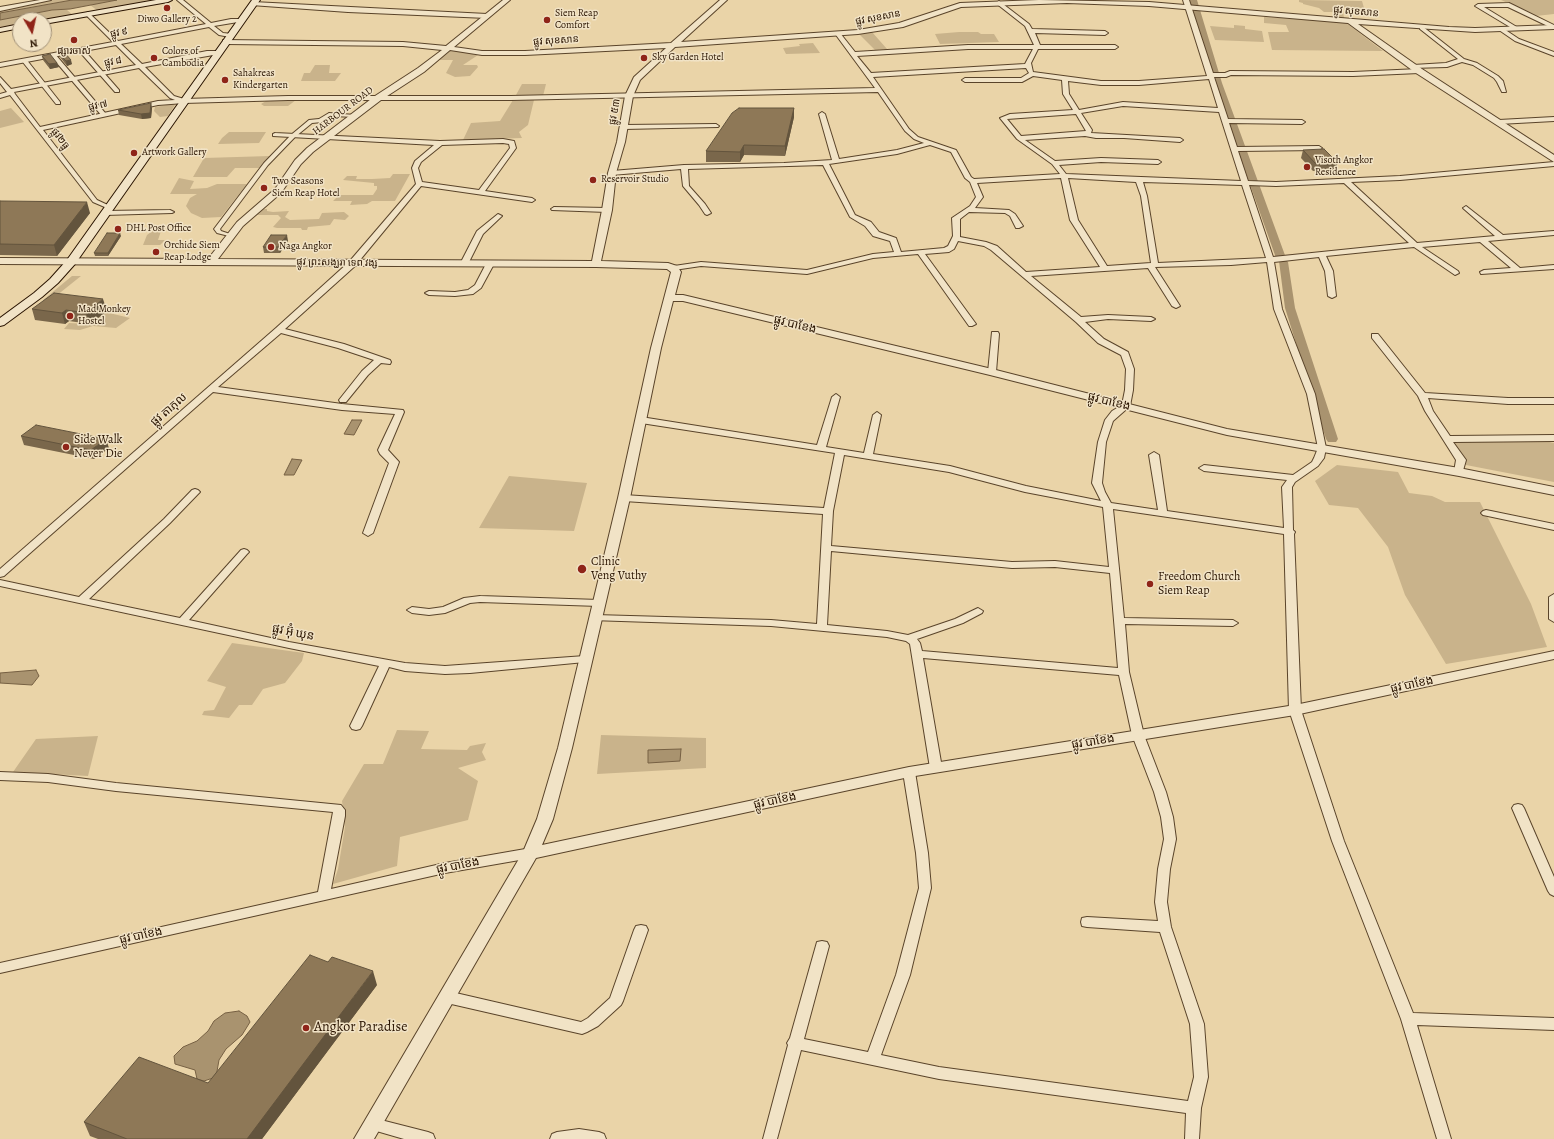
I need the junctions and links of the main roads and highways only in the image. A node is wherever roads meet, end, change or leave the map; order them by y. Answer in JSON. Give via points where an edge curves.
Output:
{"nodes":[{"id":1,"x":168,"y":0,"type":"edge"},
{"id":2,"x":254,"y":2,"type":"edge"},
{"id":3,"x":52,"y":21,"type":"edge"},
{"id":4,"x":12,"y":28,"type":"edge"},
{"id":5,"x":0,"y":30,"type":"edge"},
{"id":6,"x":0,"y":323,"type":"edge"}],
"edges":[{"from":1,"to":3,"type":"main road"},
{"from":2,"to":6,"type":"main road","via":[[71,262],[38,295]]},
{"from":4,"to":5,"type":"main road"}]}
